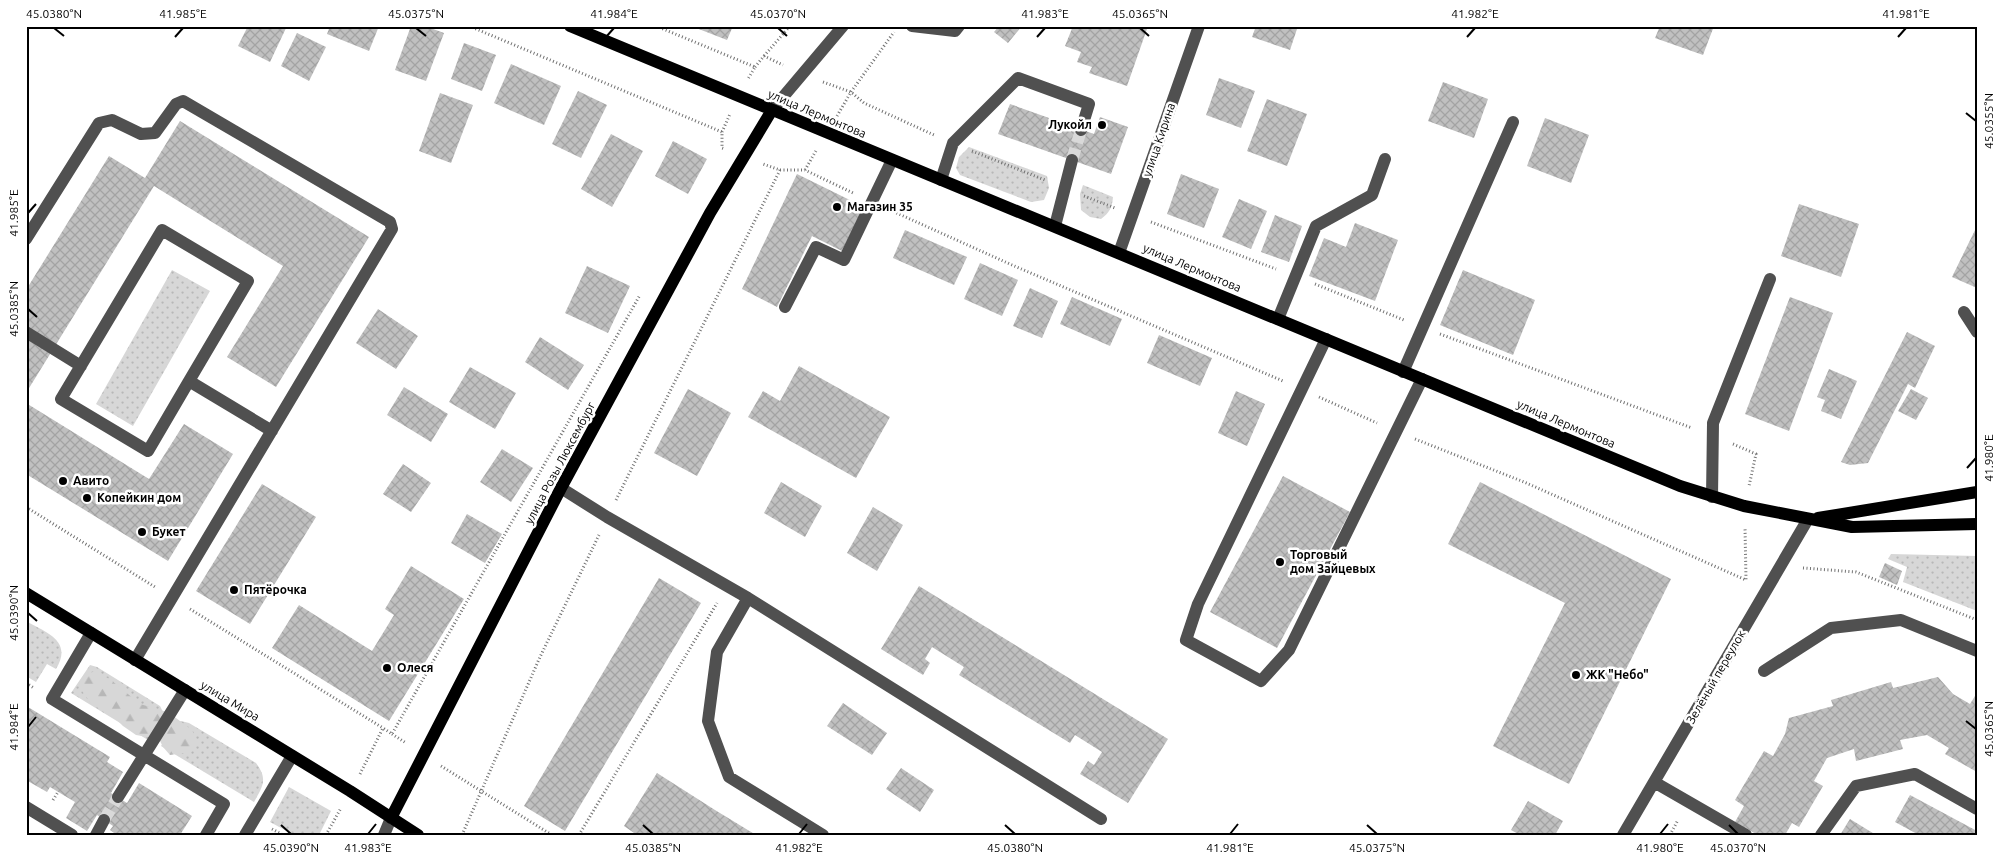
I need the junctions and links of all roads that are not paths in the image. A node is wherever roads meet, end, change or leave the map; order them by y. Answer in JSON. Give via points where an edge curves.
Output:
{"nodes":[{"id":1,"x":570,"y":26,"type":"edge"},
{"id":2,"x":843,"y":26,"type":"edge"},
{"id":3,"x":912,"y":26,"type":"edge"},
{"id":4,"x":959,"y":26,"type":"edge"},
{"id":5,"x":1199,"y":26,"type":"edge"},
{"id":6,"x":772,"y":110,"type":"junction"},
{"id":7,"x":1513,"y":122,"type":"dead end"},
{"id":8,"x":1081,"y":130,"type":"tunnel mouth"},
{"id":9,"x":1385,"y":159,"type":"dead end"},
{"id":10,"x":892,"y":160,"type":"junction"},
{"id":11,"x":1072,"y":160,"type":"tunnel mouth"},
{"id":12,"x":941,"y":180,"type":"junction"},
{"id":13,"x":1055,"y":226,"type":"junction"},
{"id":14,"x":26,"y":239,"type":"edge"},
{"id":15,"x":1119,"y":253,"type":"junction"},
{"id":16,"x":1770,"y":279,"type":"dead end"},
{"id":17,"x":785,"y":307,"type":"dead end"},
{"id":18,"x":1964,"y":312,"type":"dead end"},
{"id":19,"x":1278,"y":319,"type":"junction"},
{"id":20,"x":26,"y":332,"type":"edge"},
{"id":21,"x":1977,"y":332,"type":"edge"},
{"id":22,"x":1326,"y":339,"type":"junction"},
{"id":23,"x":81,"y":366,"type":"junction"},
{"id":24,"x":1403,"y":372,"type":"junction"},
{"id":25,"x":1422,"y":379,"type":"junction"},
{"id":26,"x":189,"y":381,"type":"junction"},
{"id":27,"x":272,"y":431,"type":"junction"},
{"id":28,"x":561,"y":488,"type":"junction"},
{"id":29,"x":1977,"y":492,"type":"edge"},
{"id":30,"x":1712,"y":497,"type":"junction"},
{"id":31,"x":1808,"y":519,"type":"junction"},
{"id":32,"x":1977,"y":524,"type":"edge"},
{"id":33,"x":26,"y":593,"type":"edge"},
{"id":34,"x":748,"y":598,"type":"junction"},
{"id":35,"x":92,"y":633,"type":"junction"},
{"id":36,"x":1977,"y":651,"type":"edge"},
{"id":37,"x":135,"y":660,"type":"junction"},
{"id":38,"x":1764,"y":671,"type":"dead end"},
{"id":39,"x":185,"y":690,"type":"junction"},
{"id":40,"x":144,"y":755,"type":"junction"},
{"id":41,"x":292,"y":756,"type":"junction"},
{"id":42,"x":1654,"y":782,"type":"junction"},
{"id":43,"x":118,"y":797,"type":"tunnel mouth"},
{"id":44,"x":26,"y":807,"type":"edge"},
{"id":45,"x":1977,"y":809,"type":"edge"},
{"id":46,"x":391,"y":818,"type":"junction"},
{"id":47,"x":1101,"y":819,"type":"dead end"},
{"id":48,"x":104,"y":820,"type":"tunnel mouth"},
{"id":49,"x":72,"y":835,"type":"edge"},
{"id":50,"x":96,"y":835,"type":"edge"},
{"id":51,"x":206,"y":835,"type":"edge"},
{"id":52,"x":245,"y":835,"type":"edge"},
{"id":53,"x":384,"y":835,"type":"edge"},
{"id":54,"x":418,"y":835,"type":"edge"},
{"id":55,"x":823,"y":835,"type":"edge"},
{"id":56,"x":1623,"y":835,"type":"edge"},
{"id":57,"x":1746,"y":835,"type":"edge"},
{"id":58,"x":1821,"y":835,"type":"edge"}],
"edges":[{"from":1,"to":6,"type":"main road","name":"улица Лермонтова"},
{"from":2,"to":6,"type":"street"},
{"from":3,"to":4,"type":"street","via":[[955,30]]},
{"from":5,"to":15,"type":"street","name":"улица Кирина"},
{"from":6,"to":10,"type":"main road","name":"улица Лермонтова"},
{"from":6,"to":28,"type":"main road","name":"улица Розы Люксембург","via":[[710,213]]},
{"from":7,"to":24,"type":"street"},
{"from":8,"to":12,"type":"street","via":[[1089,104],[1018,78],[953,143]]},
{"from":9,"to":19,"type":"street","via":[[1372,195],[1316,226]]},
{"from":10,"to":12,"type":"main road","name":"улица Лермонтова"},
{"from":10,"to":17,"type":"street","via":[[844,260],[816,247]]},
{"from":11,"to":13,"type":"street"},
{"from":12,"to":13,"type":"main road","name":"улица Лермонтова"},
{"from":13,"to":15,"type":"main road","name":"улица Лермонтова"},
{"from":14,"to":27,"type":"street","via":[[99,123],[112,120],[141,134],[155,133],[176,104],[183,101],[390,222],[392,229]]},
{"from":15,"to":19,"type":"main road","name":"улица Лермонтова"},
{"from":16,"to":30,"type":"street","via":[[1713,423]]},
{"from":18,"to":21,"type":"street"},
{"from":19,"to":22,"type":"main road","name":"улица Лермонтова"},
{"from":20,"to":23,"type":"street"},
{"from":22,"to":24,"type":"main road","name":"улица Лермонтова"},
{"from":22,"to":25,"type":"street","via":[[1198,604],[1186,640],[1261,681],[1290,650]]},
{"from":23,"to":26,"type":"street","via":[[61,400],[148,451]]},
{"from":23,"to":26,"type":"street","via":[[162,230],[248,281]]},
{"from":24,"to":25,"type":"main road","name":"улица Лермонтова"},
{"from":25,"to":30,"type":"main road","name":"улица Лермонтова"},
{"from":26,"to":27,"type":"street"},
{"from":27,"to":37,"type":"street"},
{"from":28,"to":34,"type":"street"},
{"from":28,"to":46,"type":"main road","name":"улица Розы Люксембург"},
{"from":29,"to":31,"type":"main road","name":"улица Лермонтова"},
{"from":30,"to":31,"type":"main road","name":"улица Лермонтова"},
{"from":31,"to":32,"type":"main road","name":"улица Лермонтова","via":[[1852,527]]},
{"from":31,"to":42,"type":"street","name":"Зелёный переулок"},
{"from":33,"to":35,"type":"main road","name":"улица Мира"},
{"from":34,"to":47,"type":"street"},
{"from":34,"to":55,"type":"street","via":[[717,652],[708,721],[729,777]]},
{"from":35,"to":37,"type":"main road","name":"улица Мира"},
{"from":35,"to":40,"type":"street","via":[[52,699]]},
{"from":36,"to":38,"type":"street","via":[[1901,620],[1831,628]]},
{"from":37,"to":39,"type":"main road","name":"улица Мира"},
{"from":39,"to":40,"type":"street"},
{"from":39,"to":41,"type":"main road","name":"улица Мира"},
{"from":40,"to":43,"type":"street"},
{"from":40,"to":51,"type":"street","via":[[224,804]]},
{"from":41,"to":46,"type":"main road","name":"улица Мира"},
{"from":41,"to":52,"type":"street"},
{"from":42,"to":56,"type":"street","name":"Зелёный переулок"},
{"from":42,"to":57,"type":"street"},
{"from":44,"to":49,"type":"street"},
{"from":45,"to":58,"type":"street","via":[[1915,774],[1856,786]]},
{"from":46,"to":53,"type":"street","name":"улица Розы Люксембург"},
{"from":46,"to":54,"type":"main road","name":"улица Мира"},
{"from":48,"to":50,"type":"street"}]}
